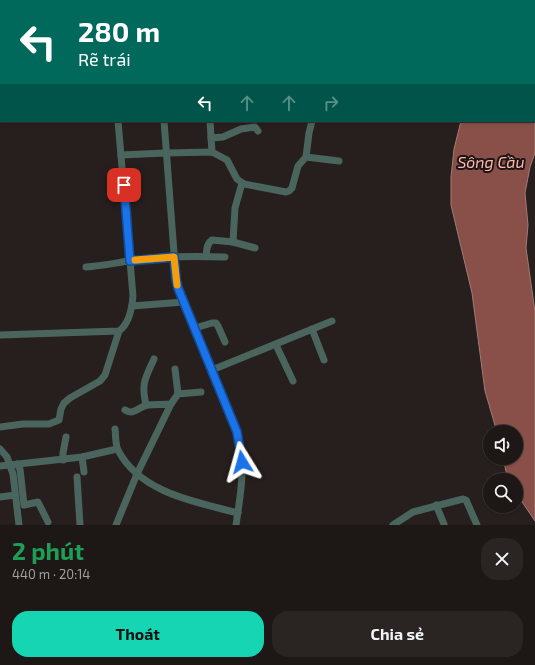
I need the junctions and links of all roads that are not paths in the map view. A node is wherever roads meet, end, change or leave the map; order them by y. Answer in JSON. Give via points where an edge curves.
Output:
{"nodes":[{"id":1,"x":118,"y":122,"type":"edge"},
{"id":2,"x":164,"y":122,"type":"edge"},
{"id":3,"x":210,"y":122,"type":"edge"},
{"id":4,"x":312,"y":122,"type":"edge"},
{"id":5,"x":258,"y":131,"type":"dead end"},
{"id":6,"x":211,"y":138,"type":"junction"},
{"id":7,"x":166,"y":152,"type":"junction"},
{"id":8,"x":212,"y":152,"type":"junction"},
{"id":9,"x":121,"y":155,"type":"junction"},
{"id":10,"x":306,"y":157,"type":"junction"},
{"id":11,"x":338,"y":161,"type":"dead end"},
{"id":12,"x":242,"y":183,"type":"junction"},
{"id":13,"x":233,"y":242,"type":"junction"},
{"id":14,"x":255,"y":248,"type":"dead end"},
{"id":15,"x":206,"y":256,"type":"junction"},
{"id":16,"x":174,"y":257,"type":"junction"},
{"id":17,"x":225,"y":258,"type":"dead end"},
{"id":18,"x":130,"y":261,"type":"junction"},
{"id":19,"x":86,"y":266,"type":"dead end"},
{"id":20,"x":184,"y":302,"type":"junction"},
{"id":21,"x":132,"y":306,"type":"junction"},
{"id":22,"x":332,"y":321,"type":"dead end"},
{"id":23,"x":195,"y":328,"type":"junction"},
{"id":24,"x":312,"y":329,"type":"junction"},
{"id":25,"x":119,"y":331,"type":"junction"},
{"id":26,"x":0,"y":335,"type":"edge"},
{"id":27,"x":225,"y":342,"type":"dead end"},
{"id":28,"x":276,"y":344,"type":"junction"},
{"id":29,"x":154,"y":359,"type":"dead end"},
{"id":30,"x":324,"y":360,"type":"dead end"},
{"id":31,"x":175,"y":368,"type":"dead end"},
{"id":32,"x":212,"y":370,"type":"junction"},
{"id":33,"x":293,"y":381,"type":"dead end"},
{"id":34,"x":201,"y":392,"type":"dead end"},
{"id":35,"x":178,"y":394,"type":"junction"},
{"id":36,"x":171,"y":404,"type":"junction"},
{"id":37,"x":146,"y":405,"type":"junction"},
{"id":38,"x":125,"y":410,"type":"dead end"},
{"id":39,"x":0,"y":427,"type":"edge"},
{"id":40,"x":115,"y":429,"type":"dead end"},
{"id":41,"x":66,"y":437,"type":"dead end"},
{"id":42,"x":0,"y":449,"type":"edge"},
{"id":43,"x":117,"y":449,"type":"junction"},
{"id":44,"x":82,"y":457,"type":"junction"},
{"id":45,"x":63,"y":460,"type":"junction"},
{"id":46,"x":14,"y":465,"type":"junction"},
{"id":47,"x":0,"y":466,"type":"edge"},
{"id":48,"x":84,"y":472,"type":"dead end"},
{"id":49,"x":137,"y":474,"type":"junction"},
{"id":50,"x":77,"y":477,"type":"dead end"},
{"id":51,"x":15,"y":494,"type":"junction"},
{"id":52,"x":0,"y":497,"type":"edge"},
{"id":53,"x":436,"y":505,"type":"junction"},
{"id":54,"x":21,"y":506,"type":"junction"},
{"id":55,"x":238,"y":513,"type":"junction"},
{"id":56,"x":48,"y":522,"type":"dead end"},
{"id":57,"x":402,"y":523,"type":"edge"},
{"id":58,"x":444,"y":524,"type":"edge"},
{"id":59,"x":19,"y":525,"type":"edge"},
{"id":60,"x":80,"y":525,"type":"edge"},
{"id":61,"x":116,"y":525,"type":"edge"},
{"id":62,"x":236,"y":525,"type":"edge"},
{"id":63,"x":393,"y":525,"type":"edge"},
{"id":64,"x":477,"y":525,"type":"edge"}],
"edges":[{"from":1,"to":9,"type":"street"},
{"from":2,"to":7,"type":"street"},
{"from":3,"to":6,"type":"street"},
{"from":4,"to":10,"type":"street"},
{"from":5,"to":6,"type":"street","via":[[255,127],[248,127],[223,137]]},
{"from":6,"to":8,"type":"street"},
{"from":7,"to":8,"type":"street"},
{"from":7,"to":9,"type":"street"},
{"from":7,"to":16,"type":"street"},
{"from":8,"to":12,"type":"street","via":[[227,160],[234,175]]},
{"from":9,"to":18,"type":"street"},
{"from":10,"to":11,"type":"street"},
{"from":10,"to":12,"type":"street","via":[[298,166],[289,191]]},
{"from":12,"to":13,"type":"street","via":[[235,208]]},
{"from":13,"to":14,"type":"street"},
{"from":13,"to":15,"type":"street","via":[[212,240],[209,242]]},
{"from":15,"to":16,"type":"street"},
{"from":15,"to":17,"type":"street"},
{"from":16,"to":18,"type":"street"},
{"from":16,"to":20,"type":"street","via":[[176,279]]},
{"from":18,"to":19,"type":"street","via":[[104,266]]},
{"from":18,"to":21,"type":"street"},
{"from":20,"to":21,"type":"street"},
{"from":20,"to":23,"type":"street"},
{"from":21,"to":25,"type":"street","via":[[125,325]]},
{"from":22,"to":24,"type":"street"},
{"from":23,"to":27,"type":"street","via":[[216,323]]},
{"from":23,"to":32,"type":"street"},
{"from":24,"to":28,"type":"street"},
{"from":24,"to":30,"type":"street"},
{"from":25,"to":26,"type":"street"},
{"from":25,"to":39,"type":"street","via":[[105,375],[100,381],[64,403],[60,420],[49,424]]},
{"from":28,"to":32,"type":"street"},
{"from":28,"to":33,"type":"street"},
{"from":29,"to":37,"type":"street","via":[[144,380]]},
{"from":31,"to":35,"type":"street"},
{"from":32,"to":55,"type":"street","via":[[241,448],[243,476]]},
{"from":34,"to":35,"type":"street"},
{"from":35,"to":36,"type":"street"},
{"from":36,"to":37,"type":"street"},
{"from":36,"to":49,"type":"street"},
{"from":37,"to":38,"type":"street","via":[[132,412]]},
{"from":40,"to":43,"type":"street"},
{"from":41,"to":45,"type":"street"},
{"from":42,"to":46,"type":"street"},
{"from":43,"to":44,"type":"street"},
{"from":43,"to":49,"type":"street"},
{"from":44,"to":45,"type":"street"},
{"from":44,"to":48,"type":"street"},
{"from":45,"to":46,"type":"street"},
{"from":46,"to":47,"type":"street"},
{"from":46,"to":51,"type":"street"},
{"from":46,"to":54,"type":"street","via":[[20,470]]},
{"from":49,"to":55,"type":"street","via":[[157,488],[189,500]]},
{"from":49,"to":61,"type":"street"},
{"from":50,"to":60,"type":"street"},
{"from":51,"to":52,"type":"street"},
{"from":51,"to":54,"type":"street"},
{"from":53,"to":57,"type":"street","via":[[413,512]]},
{"from":53,"to":58,"type":"street"},
{"from":53,"to":64,"type":"street","via":[[459,499],[466,500]]},
{"from":54,"to":56,"type":"street","via":[[38,502]]},
{"from":54,"to":59,"type":"street"},
{"from":55,"to":62,"type":"street"},
{"from":57,"to":63,"type":"street"}]}
